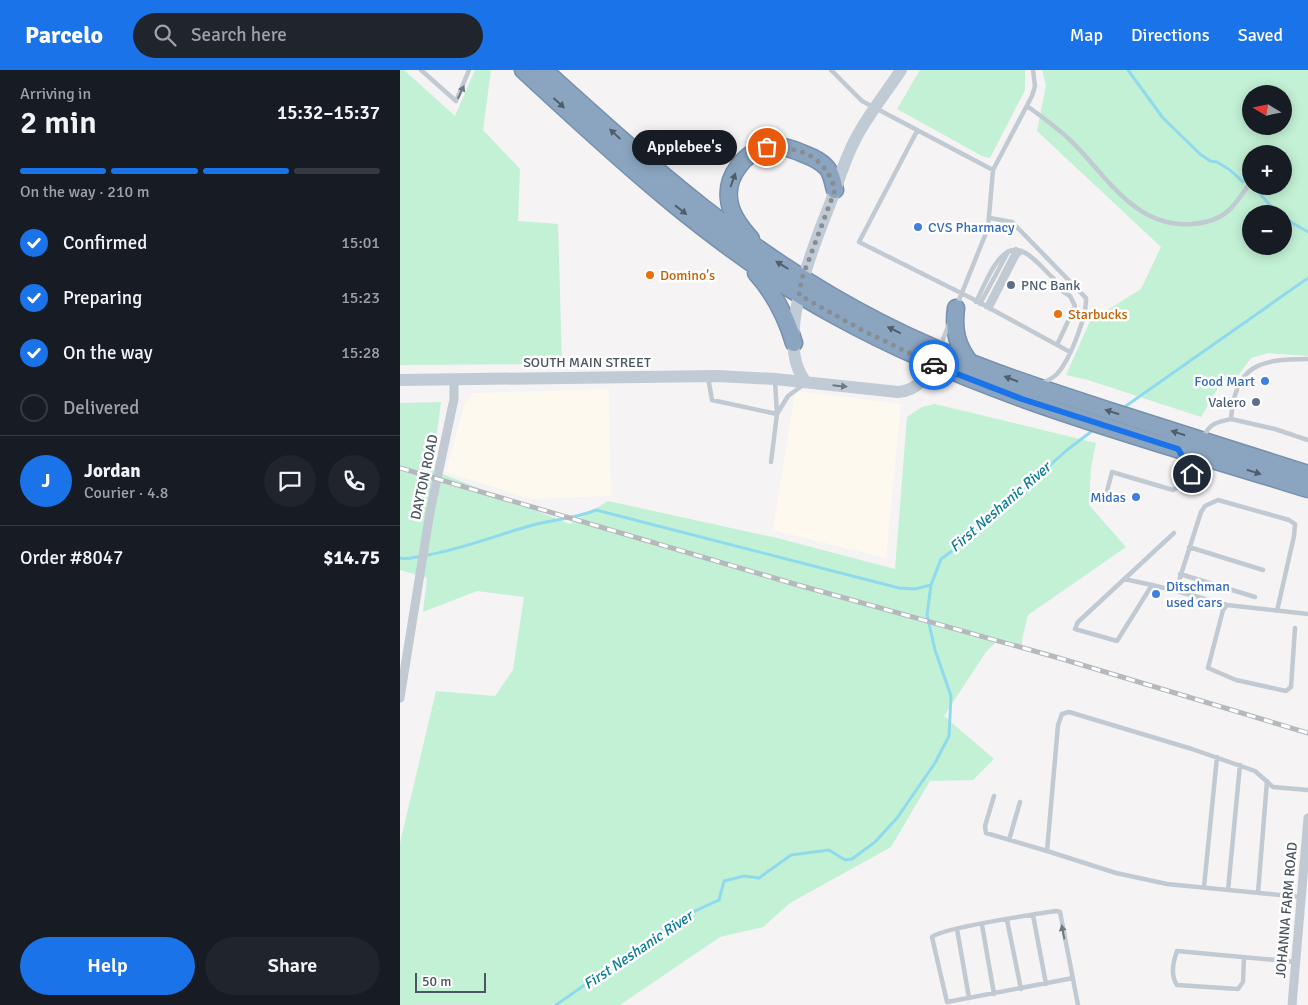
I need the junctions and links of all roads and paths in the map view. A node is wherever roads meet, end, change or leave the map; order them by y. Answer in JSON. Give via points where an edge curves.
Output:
{"nodes":[{"id":1,"x":421,"y":70,"type":"edge"},
{"id":2,"x":469,"y":70,"type":"edge"},
{"id":3,"x":523,"y":70,"type":"edge"},
{"id":4,"x":544,"y":70,"type":"edge"},
{"id":5,"x":831,"y":70,"type":"edge"},
{"id":6,"x":901,"y":70,"type":"edge"},
{"id":7,"x":1033,"y":70,"type":"edge"},
{"id":8,"x":1027,"y":106,"type":"junction"},
{"id":9,"x":875,"y":108,"type":"junction"},
{"id":10,"x":917,"y":131,"type":"junction"},
{"id":11,"x":993,"y":170,"type":"junction"},
{"id":12,"x":835,"y":190,"type":"junction"},
{"id":13,"x":1242,"y":193,"type":"edge"},
{"id":14,"x":990,"y":218,"type":"junction"},
{"id":15,"x":1016,"y":250,"type":"junction"},
{"id":16,"x":1022,"y":251,"type":"junction"},
{"id":17,"x":762,"y":252,"type":"junction"},
{"id":18,"x":742,"y":257,"type":"junction"},
{"id":19,"x":802,"y":278,"type":"junction"},
{"id":20,"x":1054,"y":279,"type":"dead end"},
{"id":21,"x":1049,"y":283,"type":"dead end"},
{"id":22,"x":799,"y":295,"type":"junction"},
{"id":23,"x":959,"y":301,"type":"junction"},
{"id":24,"x":978,"y":303,"type":"junction"},
{"id":25,"x":988,"y":308,"type":"junction"},
{"id":26,"x":1057,"y":345,"type":"junction"},
{"id":27,"x":794,"y":351,"type":"junction"},
{"id":28,"x":1070,"y":352,"type":"junction"},
{"id":29,"x":935,"y":357,"type":"junction"},
{"id":30,"x":1308,"y":359,"type":"edge"},
{"id":31,"x":972,"y":364,"type":"junction"},
{"id":32,"x":708,"y":376,"type":"junction"},
{"id":33,"x":454,"y":379,"type":"junction"},
{"id":34,"x":774,"y":379,"type":"junction"},
{"id":35,"x":400,"y":380,"type":"edge"},
{"id":36,"x":806,"y":382,"type":"junction"},
{"id":37,"x":1033,"y":386,"type":"junction"},
{"id":38,"x":1086,"y":412,"type":"junction"},
{"id":39,"x":777,"y":414,"type":"junction"},
{"id":40,"x":1231,"y":419,"type":"junction"},
{"id":41,"x":1129,"y":425,"type":"junction"},
{"id":42,"x":1202,"y":440,"type":"junction"},
{"id":43,"x":1308,"y":440,"type":"edge"},
{"id":44,"x":1178,"y":449,"type":"junction"},
{"id":45,"x":771,"y":462,"type":"dead end"},
{"id":46,"x":1224,"y":463,"type":"junction"},
{"id":47,"x":1308,"y":474,"type":"edge"},
{"id":48,"x":1186,"y":480,"type":"junction"},
{"id":49,"x":1308,"y":489,"type":"edge"},
{"id":50,"x":1106,"y":495,"type":"dead end"},
{"id":51,"x":1174,"y":533,"type":"dead end"},
{"id":52,"x":1189,"y":547,"type":"junction"},
{"id":53,"x":1263,"y":570,"type":"dead end"},
{"id":54,"x":1180,"y":574,"type":"junction"},
{"id":55,"x":1124,"y":579,"type":"junction"},
{"id":56,"x":1152,"y":585,"type":"junction"},
{"id":57,"x":1180,"y":592,"type":"junction"},
{"id":58,"x":1255,"y":597,"type":"dead end"},
{"id":59,"x":1227,"y":605,"type":"junction"},
{"id":60,"x":1277,"y":611,"type":"junction"},
{"id":61,"x":1308,"y":614,"type":"edge"},
{"id":62,"x":1295,"y":628,"type":"dead end"},
{"id":63,"x":400,"y":698,"type":"edge"},
{"id":64,"x":1217,"y":757,"type":"junction"},
{"id":65,"x":1240,"y":765,"type":"junction"},
{"id":66,"x":1266,"y":781,"type":"junction"},
{"id":67,"x":1308,"y":790,"type":"edge"},
{"id":68,"x":994,"y":796,"type":"dead end"},
{"id":69,"x":1020,"y":802,"type":"dead end"},
{"id":70,"x":1308,"y":818,"type":"edge"},
{"id":71,"x":1009,"y":840,"type":"junction"},
{"id":72,"x":1047,"y":851,"type":"junction"},
{"id":73,"x":1204,"y":887,"type":"junction"},
{"id":74,"x":1228,"y":890,"type":"junction"},
{"id":75,"x":1258,"y":893,"type":"junction"},
{"id":76,"x":1301,"y":897,"type":"junction"},
{"id":77,"x":1033,"y":915,"type":"junction"},
{"id":78,"x":1007,"y":920,"type":"junction"},
{"id":79,"x":982,"y":925,"type":"junction"},
{"id":80,"x":957,"y":929,"type":"junction"},
{"id":81,"x":1244,"y":958,"type":"junction"},
{"id":82,"x":1296,"y":962,"type":"junction"},
{"id":83,"x":1073,"y":978,"type":"junction"},
{"id":84,"x":1046,"y":984,"type":"junction"},
{"id":85,"x":1021,"y":989,"type":"junction"},
{"id":86,"x":994,"y":994,"type":"junction"},
{"id":87,"x":969,"y":998,"type":"junction"},
{"id":88,"x":1078,"y":1005,"type":"edge"},
{"id":89,"x":1292,"y":1005,"type":"edge"}],
"edges":[{"from":1,"to":2,"type":"lane","one_way":true,"via":[[456,102]]},
{"from":3,"to":18,"type":"highway","one_way":true,"via":[[674,206]]},
{"from":17,"to":4,"type":"highway","one_way":true,"via":[[672,184]]},
{"from":5,"to":9,"type":"lane","via":[[845,86]]},
{"from":6,"to":9,"type":"street"},
{"from":7,"to":8,"type":"lane","via":[[1035,86]]},
{"from":8,"to":11,"type":"lane"},
{"from":8,"to":13,"type":"lane","via":[[1069,139],[1127,200],[1156,220],[1184,224],[1206,222],[1228,211]]},
{"from":9,"to":10,"type":"lane"},
{"from":9,"to":12,"type":"street","via":[[855,140]]},
{"from":10,"to":11,"type":"lane"},
{"from":10,"to":23,"type":"lane","via":[[859,242]]},
{"from":11,"to":14,"type":"lane"},
{"from":17,"to":12,"type":"highway","one_way":true,"via":[[741,228],[728,199],[730,182],[748,157],[767,147],[794,149],[827,168]]},
{"from":12,"to":19,"type":"street"},
{"from":14,"to":23,"type":"lane"},
{"from":14,"to":28,"type":"lane","via":[[1012,222],[1084,295],[1086,310]]},
{"from":15,"to":16,"type":"lane"},
{"from":15,"to":24,"type":"lane","via":[[1009,250]]},
{"from":15,"to":25,"type":"lane"},
{"from":16,"to":20,"type":"lane"},
{"from":16,"to":25,"type":"lane"},
{"from":19,"to":17,"type":"highway","one_way":true},
{"from":18,"to":22,"type":"highway"},
{"from":18,"to":27,"type":"highway","via":[[769,287],[787,318]]},
{"from":19,"to":22,"type":"street"},
{"from":29,"to":19,"type":"highway","one_way":true},
{"from":21,"to":26,"type":"lane","via":[[1070,296],[1074,306]]},
{"from":22,"to":27,"type":"street"},
{"from":22,"to":29,"type":"highway","via":[[844,320]]},
{"from":23,"to":24,"type":"lane"},
{"from":23,"to":29,"type":"lane"},
{"from":23,"to":31,"type":"highway","via":[[955,330],[957,342]]},
{"from":24,"to":25,"type":"lane"},
{"from":25,"to":26,"type":"lane"},
{"from":26,"to":28,"type":"lane"},
{"from":27,"to":34,"type":"street","via":[[786,371]]},
{"from":27,"to":36,"type":"street","via":[[798,373]]},
{"from":28,"to":37,"type":"lane","via":[[1054,377]]},
{"from":29,"to":31,"type":"highway"},
{"from":36,"to":29,"type":"street","name":"SOUTH MAIN STREET","one_way":true,"via":[[906,391],[920,384]]},
{"from":29,"to":38,"type":"highway","via":[[1022,399]]},
{"from":30,"to":40,"type":"lane","via":[[1276,359],[1258,364],[1241,381],[1233,398]]},
{"from":37,"to":31,"type":"highway","one_way":true},
{"from":32,"to":33,"type":"street","name":"SOUTH MAIN STREET"},
{"from":32,"to":34,"type":"street","name":"SOUTH MAIN STREET"},
{"from":32,"to":39,"type":"lane","via":[[712,400]]},
{"from":33,"to":35,"type":"street","name":"SOUTH MAIN STREET"},
{"from":33,"to":63,"type":"street","name":"DAYTON ROAD","via":[[454,399],[424,548]]},
{"from":34,"to":36,"type":"street","name":"SOUTH MAIN STREET"},
{"from":34,"to":39,"type":"lane"},
{"from":36,"to":39,"type":"lane","via":[[788,396]]},
{"from":37,"to":38,"type":"highway"},
{"from":38,"to":41,"type":"highway"},
{"from":39,"to":45,"type":"lane"},
{"from":40,"to":42,"type":"lane","via":[[1212,424]]},
{"from":40,"to":43,"type":"lane"},
{"from":42,"to":41,"type":"highway","one_way":true},
{"from":41,"to":44,"type":"highway"},
{"from":42,"to":47,"type":"highway"},
{"from":44,"to":46,"type":"highway"},
{"from":44,"to":48,"type":"lane","via":[[1186,462]]},
{"from":46,"to":48,"type":"lane","via":[[1202,469]]},
{"from":46,"to":49,"type":"highway","one_way":true},
{"from":48,"to":50,"type":"lane","via":[[1173,490],[1112,472]]},
{"from":51,"to":55,"type":"lane"},
{"from":52,"to":53,"type":"lane"},
{"from":52,"to":54,"type":"lane"},
{"from":52,"to":60,"type":"lane","via":[[1201,512],[1205,506],[1218,500],[1295,524]]},
{"from":54,"to":57,"type":"lane","via":[[1177,587]]},
{"from":54,"to":58,"type":"lane"},
{"from":55,"to":56,"type":"lane"},
{"from":55,"to":56,"type":"lane","via":[[1078,622],[1075,629],[1117,641]]},
{"from":56,"to":57,"type":"lane"},
{"from":57,"to":59,"type":"lane"},
{"from":59,"to":60,"type":"lane"},
{"from":59,"to":62,"type":"lane","via":[[1208,668],[1236,680],[1286,691],[1290,687]]},
{"from":60,"to":61,"type":"lane"},
{"from":64,"to":65,"type":"lane"},
{"from":64,"to":72,"type":"lane","via":[[1070,712],[1062,714],[1058,724]]},
{"from":64,"to":73,"type":"lane"},
{"from":65,"to":66,"type":"lane","via":[[1255,771]]},
{"from":65,"to":74,"type":"lane"},
{"from":66,"to":67,"type":"lane","via":[[1273,787]]},
{"from":66,"to":75,"type":"lane"},
{"from":68,"to":71,"type":"lane","via":[[986,833]]},
{"from":69,"to":71,"type":"lane"},
{"from":70,"to":76,"type":"street","name":"JOHANNA FARM ROAD"},
{"from":71,"to":72,"type":"lane"},
{"from":72,"to":73,"type":"lane","via":[[1167,884]]},
{"from":73,"to":74,"type":"lane"},
{"from":74,"to":75,"type":"lane"},
{"from":75,"to":76,"type":"lane"},
{"from":76,"to":82,"type":"street","name":"JOHANNA FARM ROAD"},
{"from":77,"to":78,"type":"lane"},
{"from":83,"to":77,"type":"lane","one_way":true,"via":[[1060,912]]},
{"from":77,"to":84,"type":"lane"},
{"from":78,"to":79,"type":"lane"},
{"from":78,"to":85,"type":"lane"},
{"from":79,"to":80,"type":"lane"},
{"from":79,"to":86,"type":"lane"},
{"from":80,"to":87,"type":"lane"},
{"from":80,"to":87,"type":"lane","via":[[932,937],[947,1002]]},
{"from":81,"to":81,"type":"lane","via":[[1177,951],[1173,960],[1173,979],[1177,985],[1238,989],[1243,982]]},
{"from":81,"to":82,"type":"lane"},
{"from":82,"to":89,"type":"street","name":"JOHANNA FARM ROAD"},
{"from":83,"to":84,"type":"lane"},
{"from":83,"to":88,"type":"lane"},
{"from":84,"to":85,"type":"lane"},
{"from":85,"to":86,"type":"lane"},
{"from":86,"to":87,"type":"lane"}]}
